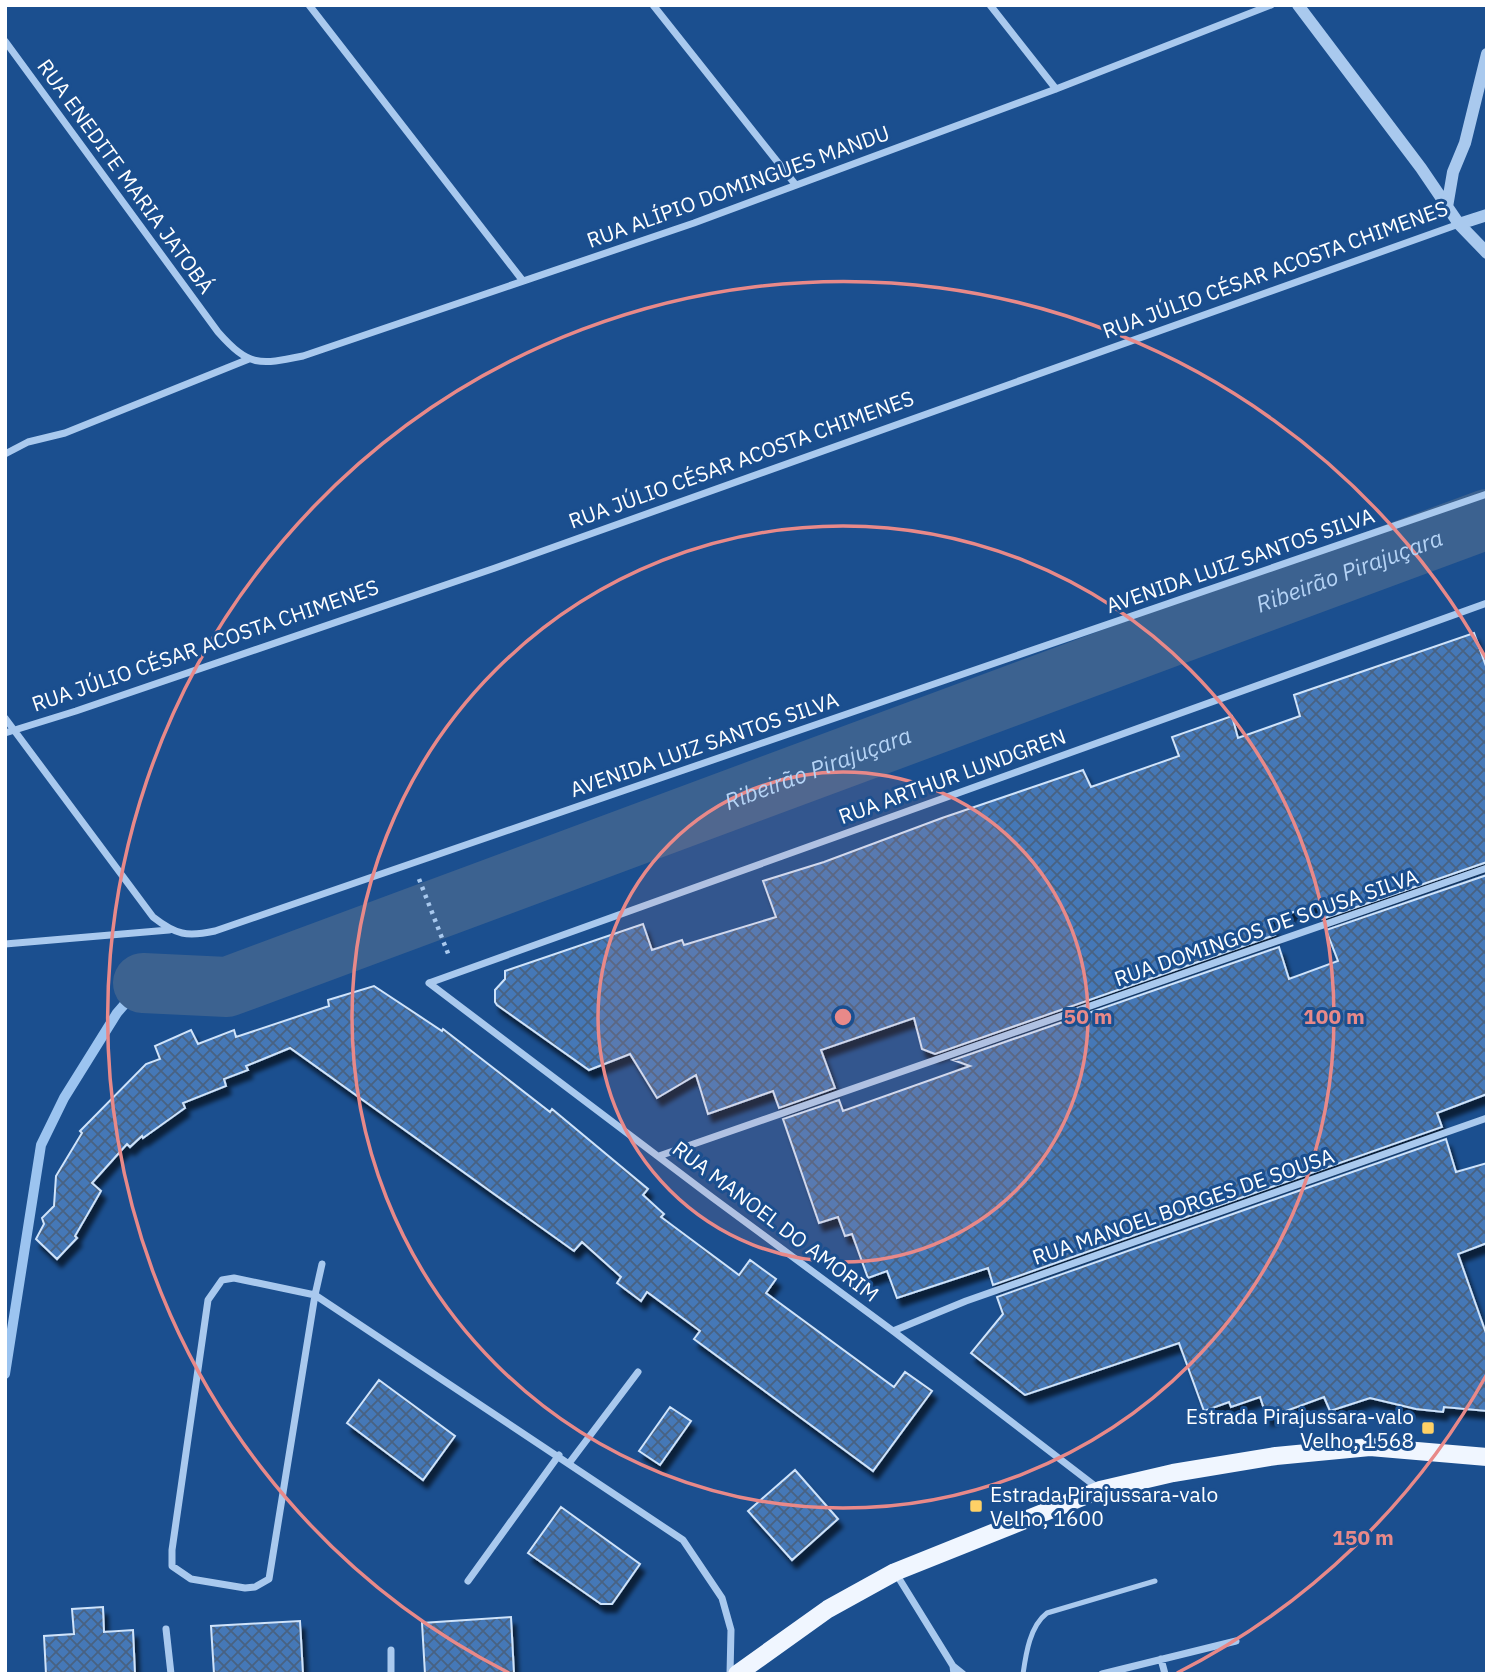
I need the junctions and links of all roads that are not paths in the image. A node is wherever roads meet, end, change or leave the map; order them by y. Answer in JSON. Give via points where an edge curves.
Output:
{"nodes":[{"id":1,"x":309,"y":5,"type":"edge"},
{"id":2,"x":653,"y":5,"type":"edge"},
{"id":3,"x":990,"y":5,"type":"edge"},
{"id":4,"x":1271,"y":5,"type":"edge"},
{"id":5,"x":1298,"y":5,"type":"edge"},
{"id":6,"x":5,"y":41,"type":"edge"},
{"id":7,"x":1487,"y":54,"type":"edge"},
{"id":8,"x":1056,"y":89,"type":"junction"},
{"id":9,"x":795,"y":184,"type":"junction"},
{"id":10,"x":1447,"y":207,"type":"junction"},
{"id":11,"x":1487,"y":215,"type":"edge"},
{"id":12,"x":1459,"y":224,"type":"junction"},
{"id":13,"x":1487,"y":253,"type":"edge"},
{"id":14,"x":523,"y":281,"type":"junction"},
{"id":15,"x":249,"y":359,"type":"junction"},
{"id":16,"x":5,"y":454,"type":"edge"},
{"id":17,"x":1487,"y":494,"type":"edge"},
{"id":18,"x":1487,"y":603,"type":"edge"},
{"id":19,"x":5,"y":718,"type":"edge"},
{"id":20,"x":15,"y":730,"type":"junction"},
{"id":21,"x":5,"y":733,"type":"edge"},
{"id":22,"x":1487,"y":869,"type":"edge"},
{"id":23,"x":169,"y":930,"type":"junction"},
{"id":24,"x":5,"y":944,"type":"edge"},
{"id":25,"x":429,"y":982,"type":"joint"},
{"id":26,"x":1487,"y":1118,"type":"edge"},
{"id":27,"x":659,"y":1156,"type":"junction"},
{"id":28,"x":323,"y":1264,"type":"dead end"},
{"id":29,"x":315,"y":1295,"type":"junction"},
{"id":30,"x":893,"y":1331,"type":"junction"},
{"id":31,"x":638,"y":1372,"type":"dead end"},
{"id":32,"x":559,"y":1455,"type":"junction"},
{"id":33,"x":1487,"y":1457,"type":"edge"},
{"id":34,"x":570,"y":1462,"type":"junction"},
{"id":35,"x":1100,"y":1490,"type":"junction"},
{"id":36,"x":895,"y":1572,"type":"junction"},
{"id":37,"x":468,"y":1581,"type":"dead end"},
{"id":38,"x":1155,"y":1581,"type":"dead end"},
{"id":39,"x":166,"y":1629,"type":"dead end"},
{"id":40,"x":1236,"y":1641,"type":"dead end"},
{"id":41,"x":391,"y":1650,"type":"dead end"},
{"id":42,"x":1161,"y":1659,"type":"junction"},
{"id":43,"x":953,"y":1670,"type":"edge"},
{"id":44,"x":171,"y":1674,"type":"edge"},
{"id":45,"x":391,"y":1674,"type":"edge"},
{"id":46,"x":730,"y":1674,"type":"edge"},
{"id":47,"x":737,"y":1674,"type":"edge"},
{"id":48,"x":963,"y":1674,"type":"edge"},
{"id":49,"x":1023,"y":1674,"type":"edge"},
{"id":50,"x":1102,"y":1674,"type":"edge"},
{"id":51,"x":1165,"y":1674,"type":"edge"}],
"edges":[{"from":1,"to":14,"type":"street"},
{"from":2,"to":9,"type":"street"},
{"from":3,"to":8,"type":"street"},
{"from":4,"to":8,"type":"street","name":"RUA ALÍPIO DOMINGUES MANDU"},
{"from":5,"to":10,"type":"street"},
{"from":6,"to":15,"type":"street","name":"RUA ENEDITE MARIA JATOBÁ","via":[[218,332]]},
{"from":7,"to":10,"type":"street"},
{"from":8,"to":9,"type":"street","name":"RUA ALÍPIO DOMINGUES MANDU"},
{"from":9,"to":14,"type":"street","name":"RUA ALÍPIO DOMINGUES MANDU"},
{"from":10,"to":12,"type":"street"},
{"from":11,"to":12,"type":"street","name":"RUA JÚLIO CÉSAR ACOSTA CHIMENES"},
{"from":12,"to":13,"type":"street"},
{"from":12,"to":20,"type":"street","name":"RUA JÚLIO CÉSAR ACOSTA CHIMENES","via":[[495,568]]},
{"from":14,"to":15,"type":"street","name":"RUA ALÍPIO DOMINGUES MANDU","via":[[303,356],[268,363]]},
{"from":15,"to":16,"type":"street"},
{"from":17,"to":23,"type":"street","name":"AVENIDA LUIZ SANTOS SILVA","via":[[215,931],[180,934]]},
{"from":18,"to":25,"type":"street","name":"RUA ARTHUR LUNDGREN"},
{"from":19,"to":20,"type":"street"},
{"from":20,"to":21,"type":"street","name":"RUA JÚLIO CÉSAR ACOSTA CHIMENES"},
{"from":20,"to":23,"type":"street","via":[[134,893]]},
{"from":22,"to":27,"type":"street","name":"RUA DOMINGOS DE SOUSA SILVA"},
{"from":23,"to":24,"type":"street","name":"AVENIDA LUIZ SANTOS SILVA"},
{"from":25,"to":27,"type":"street","name":"RUA MANOEL DO AMORIM"},
{"from":26,"to":30,"type":"street","name":"RUA MANOEL BORGES DE SOUSA","via":[[966,1301]]},
{"from":27,"to":30,"type":"street","name":"RUA MANOEL DO AMORIM"},
{"from":28,"to":29,"type":"street"},
{"from":29,"to":29,"type":"street","via":[[234,1278],[222,1280],[208,1300],[172,1550],[172,1566],[191,1579],[245,1588],[269,1579]]},
{"from":29,"to":32,"type":"street"},
{"from":30,"to":35,"type":"street","name":"RUA MANOEL DO AMORIM"},
{"from":31,"to":34,"type":"street"},
{"from":32,"to":34,"type":"street"},
{"from":32,"to":37,"type":"street"},
{"from":33,"to":35,"type":"main road","via":[[1370,1447],[1276,1456]]},
{"from":34,"to":46,"type":"street","via":[[683,1540],[722,1598],[731,1630]]},
{"from":35,"to":36,"type":"main road"},
{"from":36,"to":43,"type":"street"},
{"from":36,"to":47,"type":"main road","via":[[828,1609]]},
{"from":38,"to":49,"type":"lane","via":[[1047,1613],[1032,1634]]},
{"from":39,"to":44,"type":"street"},
{"from":40,"to":42,"type":"street"},
{"from":41,"to":45,"type":"street"},
{"from":42,"to":50,"type":"street"},
{"from":42,"to":51,"type":"street"},
{"from":43,"to":48,"type":"street"}]}
